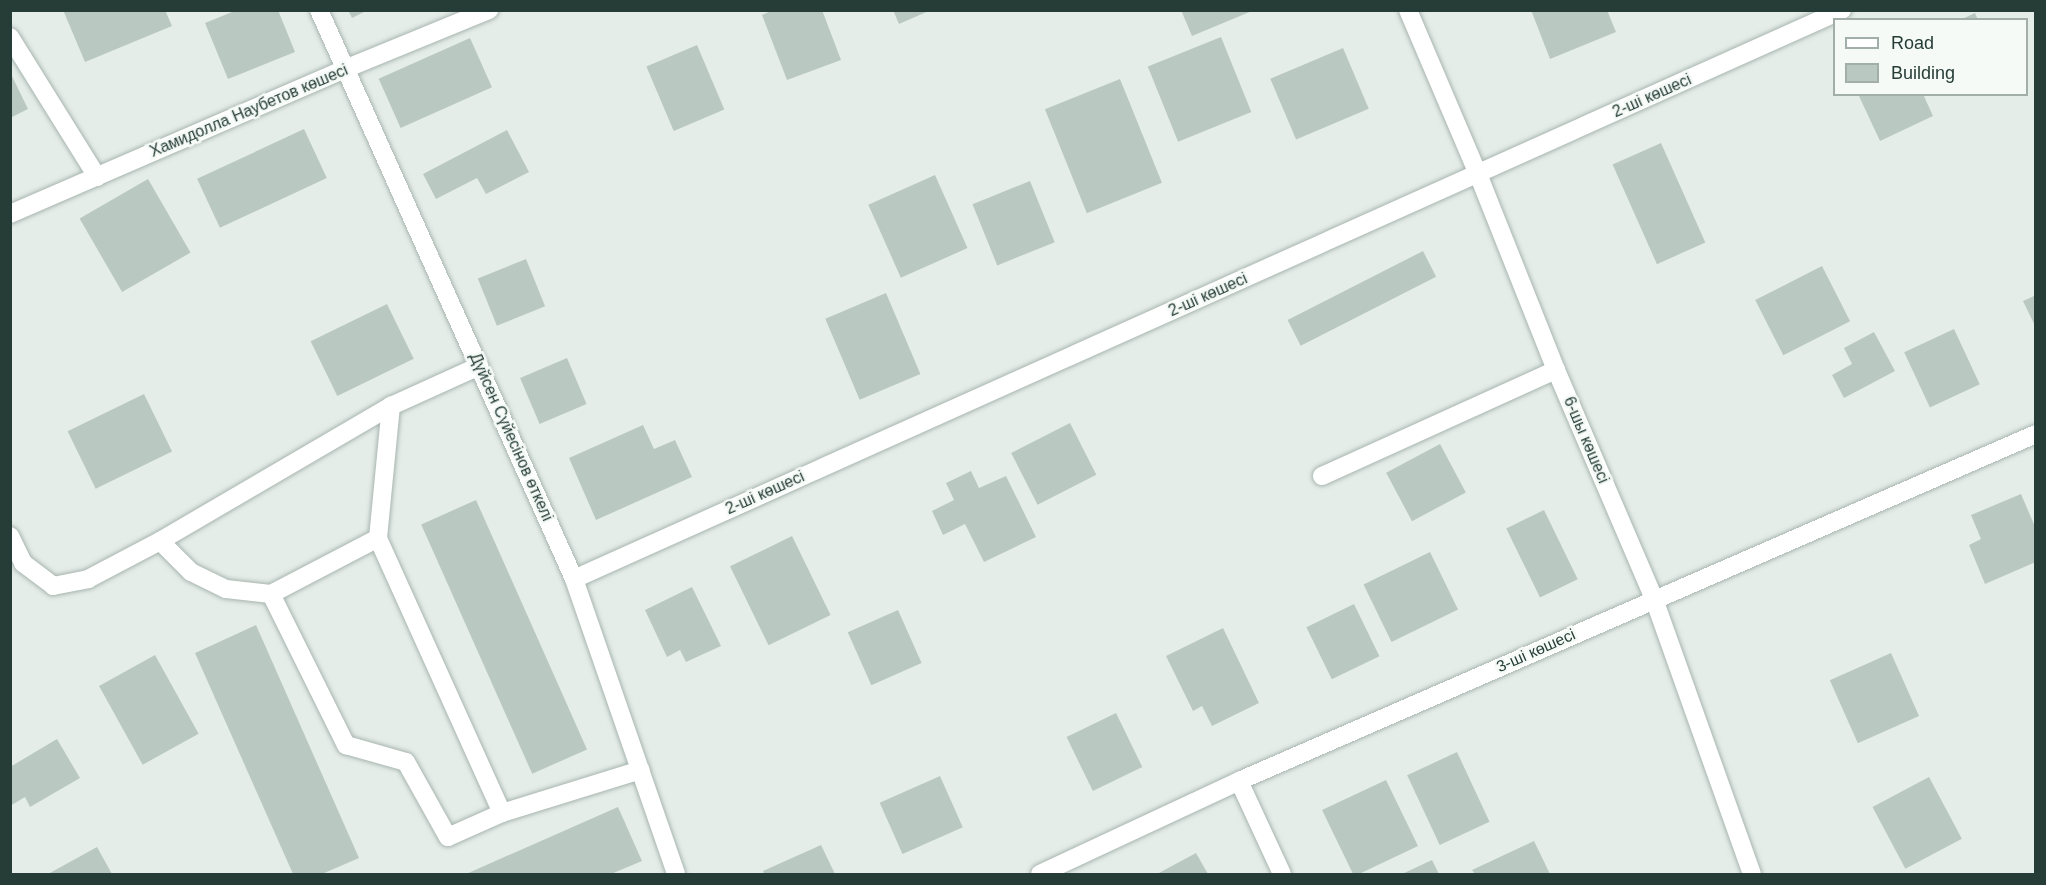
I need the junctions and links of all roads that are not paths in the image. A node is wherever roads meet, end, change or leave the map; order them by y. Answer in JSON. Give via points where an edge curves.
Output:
{"nodes":[{"id":1,"x":319,"y":10,"type":"edge"},
{"id":2,"x":489,"y":10,"type":"edge"},
{"id":3,"x":1408,"y":10,"type":"edge"},
{"id":4,"x":1842,"y":10,"type":"edge"},
{"id":5,"x":10,"y":37,"type":"edge"},
{"id":6,"x":345,"y":69,"type":"junction"},
{"id":7,"x":1478,"y":174,"type":"junction"},
{"id":8,"x":97,"y":177,"type":"junction"},
{"id":9,"x":10,"y":214,"type":"edge"},
{"id":10,"x":479,"y":366,"type":"junction"},
{"id":11,"x":1556,"y":370,"type":"junction"},
{"id":12,"x":391,"y":406,"type":"junction"},
{"id":13,"x":2036,"y":434,"type":"edge"},
{"id":14,"x":1322,"y":476,"type":"dead end"},
{"id":15,"x":10,"y":536,"type":"edge"},
{"id":16,"x":378,"y":538,"type":"junction"},
{"id":17,"x":160,"y":541,"type":"junction"},
{"id":18,"x":574,"y":579,"type":"junction"},
{"id":19,"x":271,"y":594,"type":"junction"},
{"id":20,"x":1654,"y":599,"type":"junction"},
{"id":21,"x":641,"y":770,"type":"junction"},
{"id":22,"x":1239,"y":781,"type":"junction"},
{"id":23,"x":502,"y":813,"type":"junction"},
{"id":24,"x":676,"y":874,"type":"edge"},
{"id":25,"x":1040,"y":874,"type":"edge"},
{"id":26,"x":1282,"y":874,"type":"edge"},
{"id":27,"x":1752,"y":874,"type":"edge"}],
"edges":[{"from":1,"to":6,"type":"street","name":"Дүйсен Сүйесінов өткелі"},
{"from":2,"to":6,"type":"street","name":"Хамидолла Наубетов көшесі"},
{"from":3,"to":7,"type":"street","name":"6-шы көшесі"},
{"from":4,"to":7,"type":"street","name":"2-ші көшесі"},
{"from":5,"to":8,"type":"street"},
{"from":6,"to":8,"type":"street","name":"Хамидолла Наубетов көшесі"},
{"from":6,"to":10,"type":"street","name":"Дүйсен Сүйесінов өткелі"},
{"from":7,"to":11,"type":"street","name":"6-шы көшесі"},
{"from":7,"to":18,"type":"street","name":"2-ші көшесі"},
{"from":8,"to":9,"type":"street","name":"Хамидолла Наубетов көшесі"},
{"from":10,"to":12,"type":"street"},
{"from":10,"to":18,"type":"street","name":"Дүйсен Сүйесінов өткелі"},
{"from":11,"to":14,"type":"street"},
{"from":11,"to":20,"type":"street","name":"6-шы көшесі"},
{"from":12,"to":16,"type":"street"},
{"from":12,"to":17,"type":"street"},
{"from":13,"to":20,"type":"street","name":"3-ші көшесі"},
{"from":15,"to":17,"type":"street","via":[[23,563],[53,586],[88,579]]},
{"from":16,"to":19,"type":"street"},
{"from":16,"to":23,"type":"street"},
{"from":17,"to":19,"type":"street","via":[[191,573],[226,590]]},
{"from":18,"to":21,"type":"street","name":"Дүйсен Сүйесінов өткелі"},
{"from":19,"to":23,"type":"street","via":[[346,745],[406,762],[448,837]]},
{"from":20,"to":22,"type":"street","name":"3-ші көшесі"},
{"from":20,"to":27,"type":"street","name":"6-шы көшесі"},
{"from":21,"to":23,"type":"street"},
{"from":21,"to":24,"type":"street","name":"Дүйсен Сүйесінов өткелі"},
{"from":22,"to":25,"type":"street","name":"3-ші көшесі"},
{"from":22,"to":26,"type":"street"}]}
